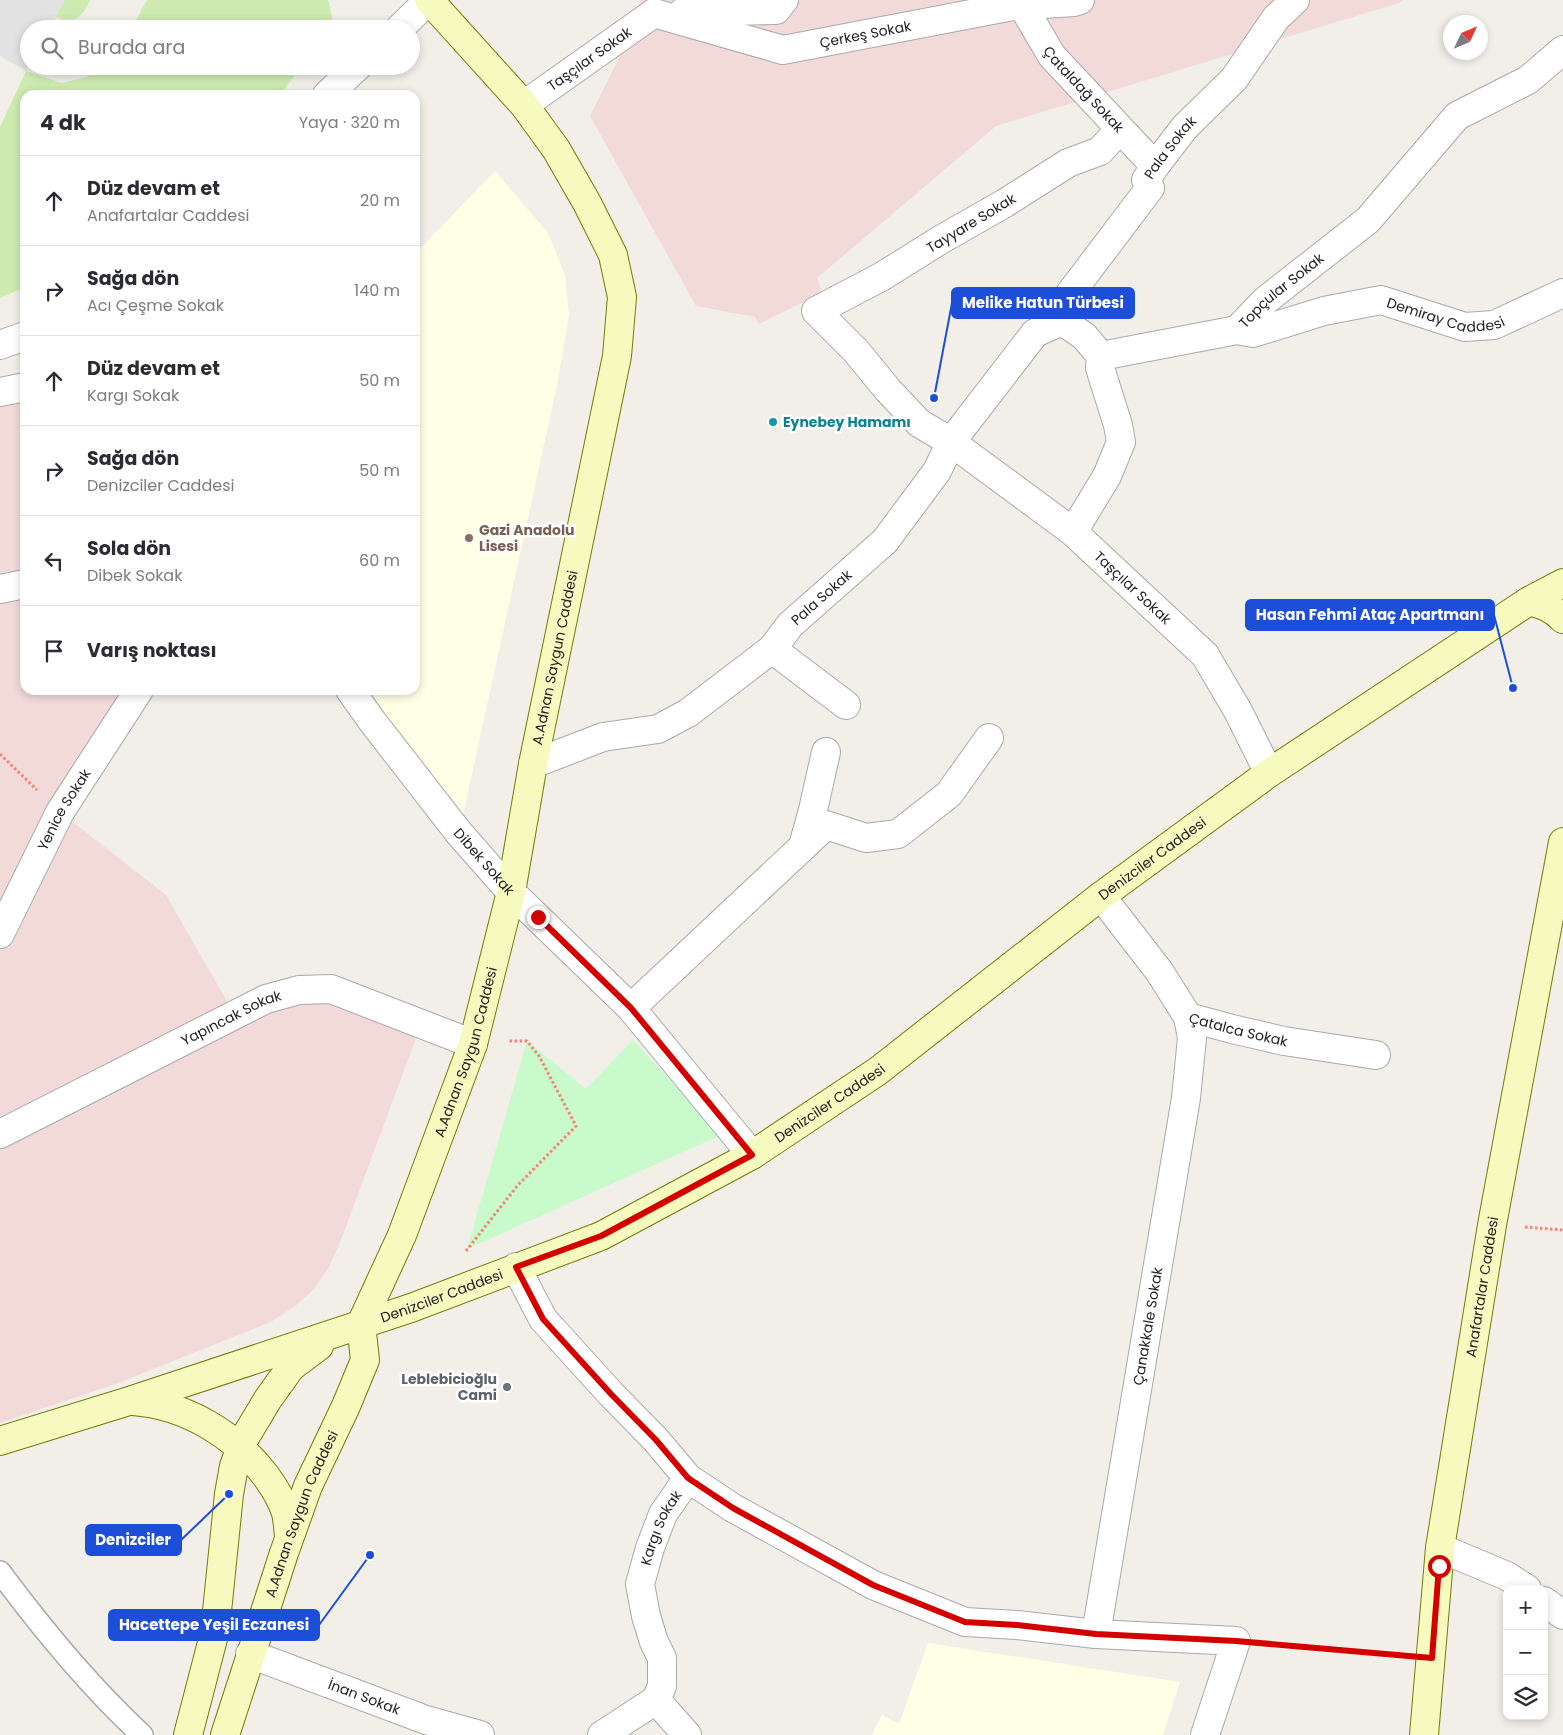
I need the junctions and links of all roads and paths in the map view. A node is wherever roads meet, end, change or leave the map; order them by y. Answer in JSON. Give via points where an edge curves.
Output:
{"nodes":[{"id":1,"x":429,"y":0,"type":"edge"},
{"id":2,"x":784,"y":0,"type":"edge"},
{"id":3,"x":1080,"y":0,"type":"edge"},
{"id":4,"x":1295,"y":0,"type":"edge"},
{"id":5,"x":1022,"y":5,"type":"junction"},
{"id":6,"x":654,"y":13,"type":"junction"},
{"id":7,"x":408,"y":20,"type":"edge"},
{"id":8,"x":1563,"y":50,"type":"edge"},
{"id":9,"x":348,"y":75,"type":"edge"},
{"id":10,"x":332,"y":90,"type":"edge"},
{"id":11,"x":524,"y":105,"type":"junction"},
{"id":12,"x":1120,"y":129,"type":"junction"},
{"id":13,"x":1155,"y":166,"type":"junction"},
{"id":14,"x":1563,"y":293,"type":"edge"},
{"id":15,"x":816,"y":311,"type":"joint"},
{"id":16,"x":1237,"y":330,"type":"junction"},
{"id":17,"x":1040,"y":331,"type":"junction"},
{"id":18,"x":20,"y":338,"type":"edge"},
{"id":19,"x":0,"y":345,"type":"edge"},
{"id":20,"x":1101,"y":356,"type":"junction"},
{"id":21,"x":20,"y":388,"type":"edge"},
{"id":22,"x":0,"y":392,"type":"edge"},
{"id":23,"x":952,"y":442,"type":"junction"},
{"id":24,"x":1073,"y":532,"type":"junction"},
{"id":25,"x":1563,"y":583,"type":"edge"},
{"id":26,"x":20,"y":585,"type":"edge"},
{"id":27,"x":0,"y":589,"type":"edge"},
{"id":28,"x":1529,"y":601,"type":"junction"},
{"id":29,"x":1563,"y":619,"type":"edge"},
{"id":30,"x":772,"y":649,"type":"junction"},
{"id":31,"x":136,"y":695,"type":"edge"},
{"id":32,"x":354,"y":695,"type":"edge"},
{"id":33,"x":846,"y":705,"type":"dead end"},
{"id":34,"x":989,"y":738,"type":"dead end"},
{"id":35,"x":826,"y":752,"type":"dead end"},
{"id":36,"x":0,"y":754,"type":"edge"},
{"id":37,"x":533,"y":764,"type":"junction"},
{"id":38,"x":1269,"y":773,"type":"junction"},
{"id":39,"x":60,"y":812,"type":"junction"},
{"id":40,"x":1563,"y":842,"type":"edge"},
{"id":41,"x":802,"y":847,"type":"junction"},
{"id":42,"x":511,"y":892,"type":"junction"},
{"id":43,"x":1101,"y":896,"type":"junction"},
{"id":44,"x":0,"y":934,"type":"edge"},
{"id":45,"x":631,"y":1008,"type":"junction"},
{"id":46,"x":1188,"y":1017,"type":"junction"},
{"id":47,"x":474,"y":1042,"type":"junction"},
{"id":48,"x":1376,"y":1055,"type":"dead end"},
{"id":49,"x":0,"y":1134,"type":"edge"},
{"id":50,"x":752,"y":1155,"type":"junction"},
{"id":51,"x":516,"y":1267,"type":"junction"},
{"id":52,"x":452,"y":1292,"type":"junction"},
{"id":53,"x":361,"y":1324,"type":"junction"},
{"id":54,"x":129,"y":1401,"type":"junction"},
{"id":55,"x":0,"y":1441,"type":"edge"},
{"id":56,"x":241,"y":1448,"type":"junction"},
{"id":57,"x":688,"y":1478,"type":"junction"},
{"id":58,"x":289,"y":1536,"type":"junction"},
{"id":59,"x":1440,"y":1548,"type":"junction"},
{"id":60,"x":0,"y":1572,"type":"edge"},
{"id":61,"x":1521,"y":1585,"type":"edge"},
{"id":62,"x":1548,"y":1604,"type":"edge"},
{"id":63,"x":1563,"y":1615,"type":"edge"},
{"id":64,"x":1096,"y":1634,"type":"junction"},
{"id":65,"x":1236,"y":1641,"type":"junction"},
{"id":66,"x":250,"y":1654,"type":"junction"},
{"id":67,"x":1432,"y":1658,"type":"junction"},
{"id":68,"x":656,"y":1700,"type":"junction"},
{"id":69,"x":142,"y":1735,"type":"edge"},
{"id":70,"x":188,"y":1735,"type":"edge"},
{"id":71,"x":225,"y":1735,"type":"edge"},
{"id":72,"x":480,"y":1735,"type":"edge"},
{"id":73,"x":602,"y":1735,"type":"edge"},
{"id":74,"x":687,"y":1735,"type":"edge"},
{"id":75,"x":1205,"y":1735,"type":"edge"},
{"id":76,"x":1424,"y":1735,"type":"edge"}],
"edges":[{"from":1,"to":7,"type":"street"},
{"from":1,"to":11,"type":"main road","name":"A.Adnan Saygun Caddesi"},
{"from":2,"to":6,"type":"street","via":[[776,10]]},
{"from":3,"to":5,"type":"street","name":"Çerkeş Sokak"},
{"from":4,"to":13,"type":"street","name":"Pala Sokak","via":[[1276,18],[1234,79],[1184,127]]},
{"from":5,"to":6,"type":"street","name":"Çerkeş Sokak","via":[[784,50]]},
{"from":5,"to":12,"type":"street","name":"Çataldağ Sokak","via":[[1052,56]]},
{"from":6,"to":11,"type":"street","name":"Taşçılar Sokak"},
{"from":8,"to":16,"type":"street","name":"Topçular Sokak","via":[[1528,80],[1457,116],[1368,220],[1266,300]]},
{"from":9,"to":10,"type":"street"},
{"from":11,"to":37,"type":"main road","name":"A.Adnan Saygun Caddesi","via":[[556,149],[613,255],[622,297],[616,356]]},
{"from":12,"to":13,"type":"street","name":"Çataldağ Sokak"},
{"from":12,"to":15,"type":"street","name":"Tayyare Sokak","via":[[1100,150],[1068,163],[882,277]]},
{"from":13,"to":17,"type":"street","name":"Pala Sokak","via":[[1146,180],[1150,188]]},
{"from":14,"to":16,"type":"street","name":"Demiray Caddesi","via":[[1494,326],[1465,327],[1381,300],[1324,311],[1253,333]]},
{"from":15,"to":23,"type":"street","name":"Taşçılar Sokak","via":[[920,423]]},
{"from":16,"to":20,"type":"street","name":"Topçular Sokak"},
{"from":17,"to":20,"type":"street","via":[[1062,321],[1084,336]]},
{"from":17,"to":23,"type":"street","name":"Pala Sokak"},
{"from":18,"to":19,"type":"street"},
{"from":20,"to":24,"type":"street","via":[[1100,368],[1121,442],[1107,476]]},
{"from":21,"to":22,"type":"street"},
{"from":23,"to":24,"type":"street","name":"Taşçılar Sokak"},
{"from":23,"to":30,"type":"street","name":"Pala Sokak","via":[[937,472],[885,541],[790,625]]},
{"from":24,"to":38,"type":"street","name":"Taşçılar Sokak","via":[[1205,655]]},
{"from":25,"to":28,"type":"main road","name":"Denizciler Caddesi"},
{"from":26,"to":27,"type":"street"},
{"from":28,"to":29,"type":"main road","via":[[1545,605]]},
{"from":28,"to":38,"type":"main road","name":"Denizciler Caddesi"},
{"from":30,"to":33,"type":"street"},
{"from":30,"to":37,"type":"street","name":"Pala Sokak","via":[[688,713],[658,729],[603,737]]},
{"from":31,"to":39,"type":"street","name":"Yenice Sokak"},
{"from":32,"to":42,"type":"street","name":"Dibek Sokak","via":[[459,833]]},
{"from":34,"to":41,"type":"street","via":[[949,794],[898,834],[866,838],[826,825]]},
{"from":35,"to":41,"type":"street"},
{"from":36,"to":39,"type":"path"},
{"from":37,"to":42,"type":"main road","name":"A.Adnan Saygun Caddesi"},
{"from":38,"to":43,"type":"main road","name":"Denizciler Caddesi"},
{"from":39,"to":44,"type":"street","name":"Yenice Sokak"},
{"from":40,"to":59,"type":"main road","name":"Anafartalar Caddesi","via":[[1492,1224]]},
{"from":41,"to":45,"type":"street"},
{"from":42,"to":45,"type":"street","name":"Dibek Sokak"},
{"from":42,"to":47,"type":"main road","name":"A.Adnan Saygun Caddesi"},
{"from":43,"to":46,"type":"street","name":"Çatalca Sokak","via":[[1159,971]]},
{"from":43,"to":50,"type":"main road","name":"Denizciler Caddesi","via":[[878,1071]]},
{"from":45,"to":50,"type":"street","name":"Dibek Sokak"},
{"from":46,"to":48,"type":"street","name":"Çatalca Sokak","via":[[1284,1041]]},
{"from":46,"to":64,"type":"street","name":"Çanakkale Sokak","via":[[1192,1038],[1186,1098]]},
{"from":47,"to":49,"type":"street","name":"Yapıncak Sokak","via":[[331,989],[299,990],[266,999]]},
{"from":47,"to":52,"type":"path","via":[[527,1041],[539,1056],[576,1126],[518,1185],[467,1249]]},
{"from":47,"to":53,"type":"main road","name":"A.Adnan Saygun Caddesi","via":[[402,1235]]},
{"from":50,"to":51,"type":"main road","name":"Denizciler Caddesi","via":[[601,1236]]},
{"from":51,"to":52,"type":"main road","name":"Denizciler Caddesi"},
{"from":51,"to":57,"type":"street","name":"Kargı Sokak","via":[[543,1319]]},
{"from":52,"to":53,"type":"main road","name":"Denizciler Caddesi"},
{"from":53,"to":54,"type":"main road","name":"Denizciler Caddesi"},
{"from":53,"to":56,"type":"main road","via":[[313,1349],[291,1367],[268,1399]]},
{"from":53,"to":58,"type":"main road","name":"A.Adnan Saygun Caddesi","via":[[365,1360]]},
{"from":54,"to":55,"type":"main road","name":"Denizciler Caddesi"},
{"from":54,"to":56,"type":"main road","via":[[151,1402],[174,1409],[211,1425]]},
{"from":56,"to":58,"type":"main road","via":[[275,1488],[286,1512]]},
{"from":56,"to":70,"type":"main road","via":[[229,1494],[215,1631]]},
{"from":57,"to":64,"type":"street","via":[[733,1508],[873,1585],[965,1622]]},
{"from":57,"to":68,"type":"street","name":"Kargı Sokak","via":[[663,1514],[640,1584],[648,1625],[662,1658],[662,1686]]},
{"from":58,"to":66,"type":"main road","name":"A.Adnan Saygun Caddesi"},
{"from":59,"to":61,"type":"street"},
{"from":59,"to":67,"type":"main road","name":"Anafartalar Caddesi"},
{"from":60,"to":69,"type":"lane","via":[[83,1676]]},
{"from":62,"to":63,"type":"street"},
{"from":64,"to":65,"type":"street"},
{"from":65,"to":67,"type":"path"},
{"from":65,"to":75,"type":"street"},
{"from":66,"to":71,"type":"main road","name":"A.Adnan Saygun Caddesi"},
{"from":66,"to":72,"type":"street","name":"İnan Sokak","via":[[426,1720]]},
{"from":67,"to":76,"type":"main road","name":"Anafartalar Caddesi"},
{"from":68,"to":73,"type":"street"},
{"from":68,"to":74,"type":"street"}]}
